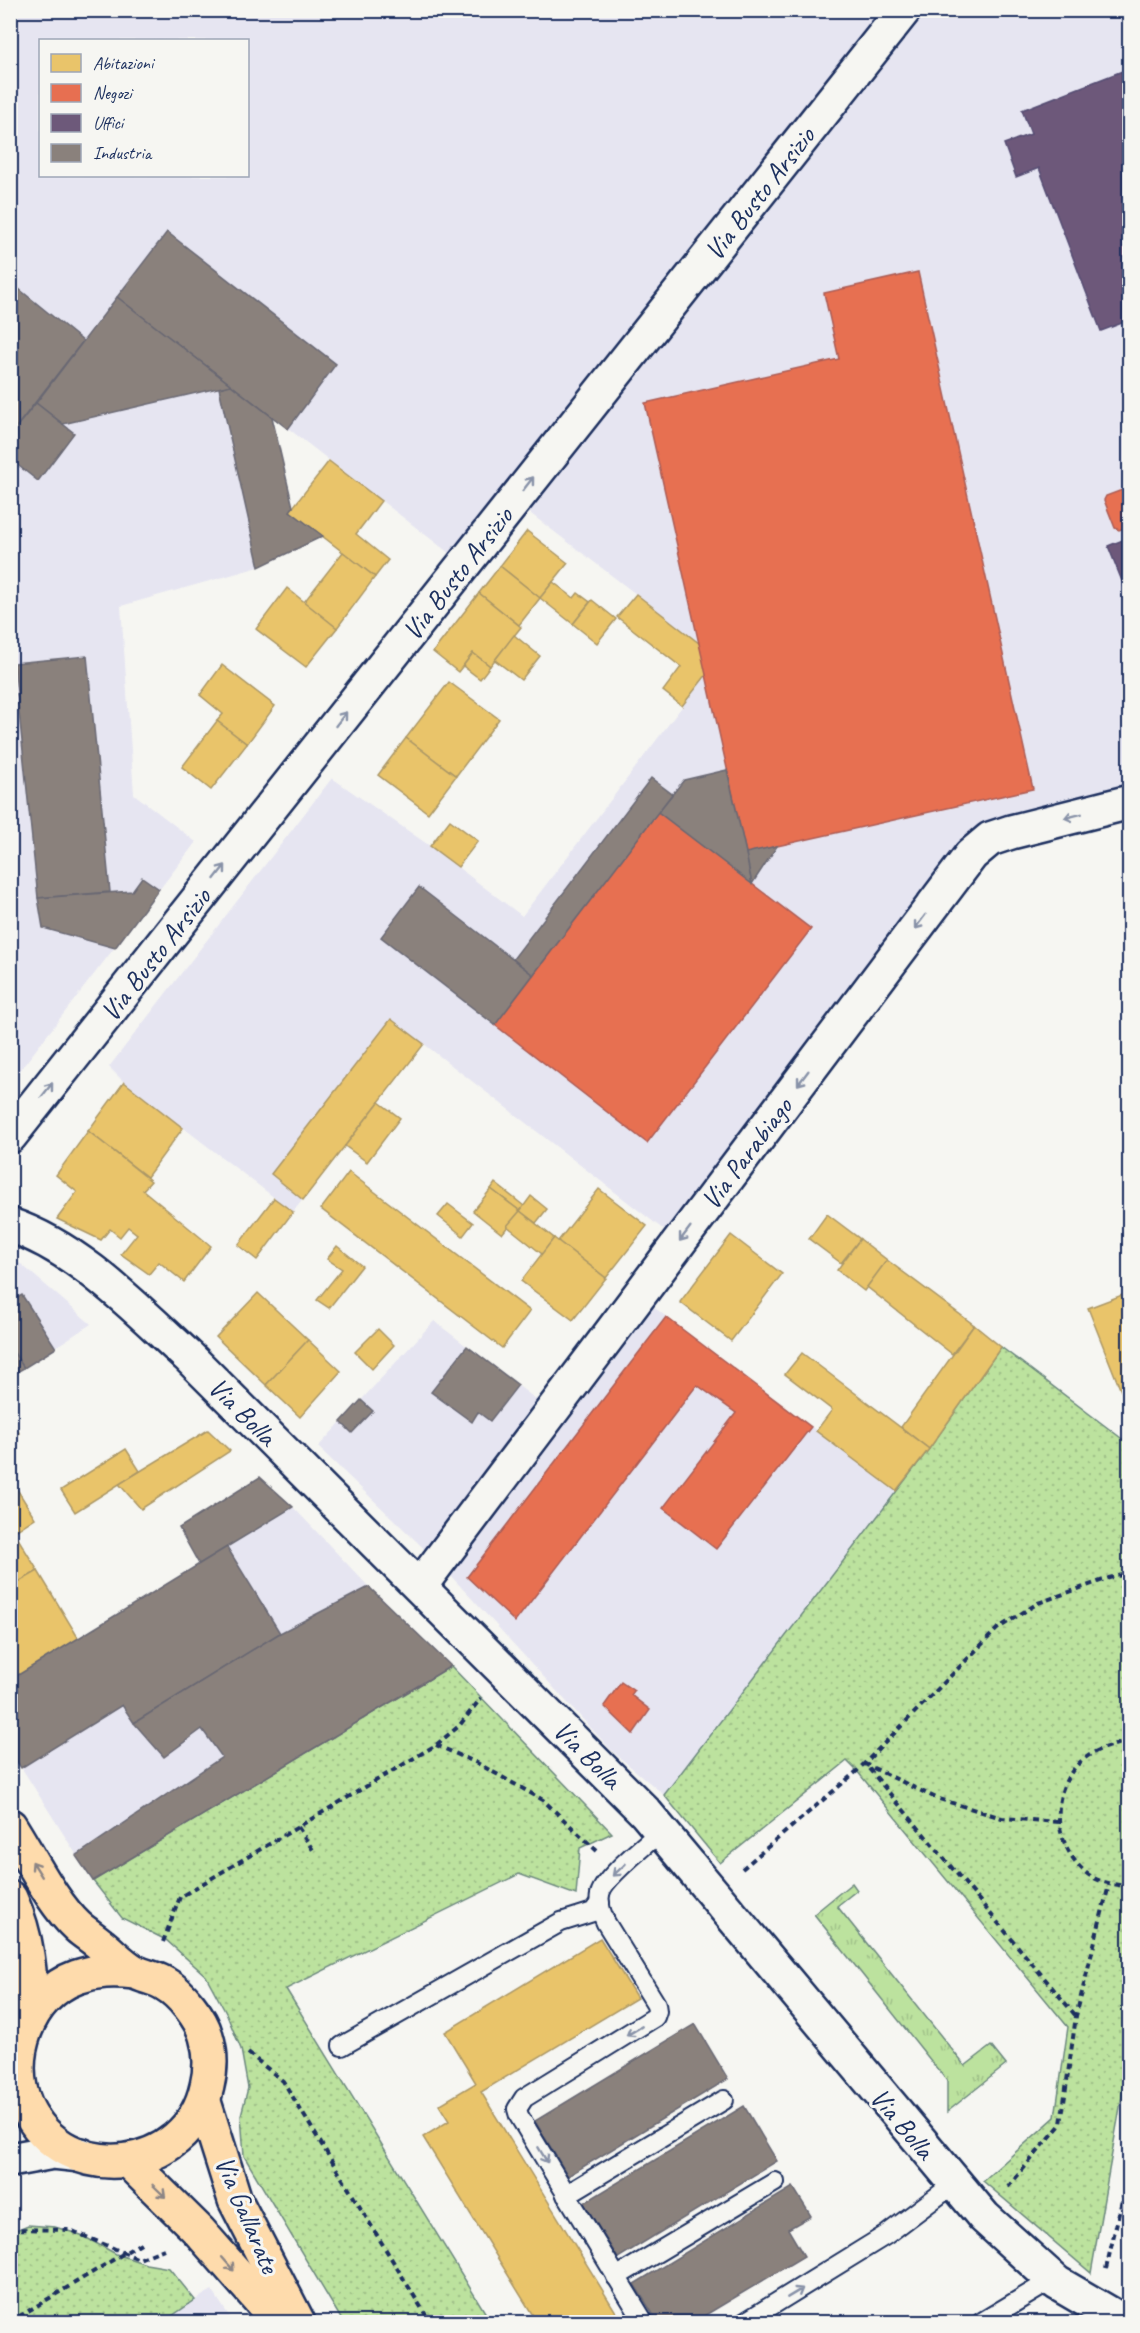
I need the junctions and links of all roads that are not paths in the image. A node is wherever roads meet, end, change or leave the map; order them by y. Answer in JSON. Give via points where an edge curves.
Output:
{"nodes":[{"id":1,"x":903,"y":10,"type":"edge"},
{"id":2,"x":1130,"y":802,"type":"edge"},
{"id":3,"x":10,"y":1136,"type":"edge"},
{"id":4,"x":10,"y":1225,"type":"edge"},
{"id":5,"x":420,"y":1586,"type":"junction"},
{"id":6,"x":10,"y":1826,"type":"edge"},
{"id":7,"x":662,"y":1830,"type":"junction"},
{"id":8,"x":10,"y":1898,"type":"edge"},
{"id":9,"x":600,"y":1903,"type":"junction"},
{"id":10,"x":135,"y":1972,"type":"junction"},
{"id":11,"x":20,"y":2043,"type":"edge"},
{"id":12,"x":342,"y":2046,"type":"dead end"},
{"id":13,"x":724,"y":2100,"type":"dead end"},
{"id":14,"x":204,"y":2102,"type":"junction"},
{"id":15,"x":81,"y":2155,"type":"junction"},
{"id":16,"x":10,"y":2160,"type":"edge"},
{"id":17,"x":128,"y":2161,"type":"junction"},
{"id":18,"x":775,"y":2182,"type":"dead end"},
{"id":19,"x":955,"y":2183,"type":"junction"},
{"id":20,"x":566,"y":2195,"type":"junction"},
{"id":21,"x":616,"y":2277,"type":"junction"},
{"id":22,"x":1052,"y":2280,"type":"junction"},
{"id":23,"x":279,"y":2322,"type":"edge"},
{"id":24,"x":298,"y":2322,"type":"edge"},
{"id":25,"x":644,"y":2322,"type":"edge"},
{"id":26,"x":745,"y":2322,"type":"edge"},
{"id":27,"x":982,"y":2322,"type":"edge"},
{"id":28,"x":1124,"y":2322,"type":"edge"}],
"edges":[{"from":3,"to":1,"type":"street","name":"Via Busto Arsizio","one_way":true},
{"from":2,"to":5,"type":"street","name":"Via Parabiago","one_way":true,"via":[[1011,832],[990,839],[971,855]]},
{"from":4,"to":5,"type":"street","name":"Via Bolla","via":[[36,1234],[62,1250],[119,1294],[189,1357]]},
{"from":5,"to":7,"type":"street","name":"Via Bolla"},
{"from":10,"to":6,"type":"main road","name":"Via Gallarate","one_way":true,"via":[[64,1913]]},
{"from":7,"to":9,"type":"lane","one_way":true,"via":[[602,1887]]},
{"from":7,"to":19,"type":"street","name":"Via Bolla"},
{"from":8,"to":11,"type":"main road","name":"Via Gallarate","via":[[25,1936],[31,1987]]},
{"from":9,"to":12,"type":"lane","via":[[593,1912],[561,1922]]},
{"from":9,"to":20,"type":"lane","one_way":true,"via":[[606,1923],[652,1996],[657,2012],[650,2021],[519,2103],[519,2116]]},
{"from":10,"to":11,"type":"main road","name":"Via Gallarate","via":[[104,1970],[75,1977],[49,1994]]},
{"from":10,"to":14,"type":"main road","name":"Via Gallarate","via":[[166,1984],[190,2007],[206,2036],[211,2069]]},
{"from":11,"to":15,"type":"main road","name":"Via Gallarate","via":[[18,2076],[26,2106],[43,2131],[66,2150]]},
{"from":13,"to":20,"type":"lane"},
{"from":14,"to":17,"type":"main road","name":"Via Gallarate","via":[[186,2130],[160,2151]]},
{"from":14,"to":24,"type":"main road","name":"Via Gallarate","via":[[235,2200]]},
{"from":15,"to":16,"type":"street","via":[[53,2152]]},
{"from":15,"to":17,"type":"main road","name":"Via Gallarate","via":[[95,2160]]},
{"from":17,"to":23,"type":"main road","name":"Via Gallarate","one_way":true,"via":[[199,2231]]},
{"from":18,"to":21,"type":"lane"},
{"from":19,"to":22,"type":"street","name":"Via Bolla","via":[[984,2217]]},
{"from":26,"to":19,"type":"lane","one_way":true,"via":[[869,2246]]},
{"from":20,"to":21,"type":"lane"},
{"from":21,"to":25,"type":"lane"},
{"from":22,"to":27,"type":"lane"},
{"from":22,"to":28,"type":"street","name":"Via Bolla"}]}
